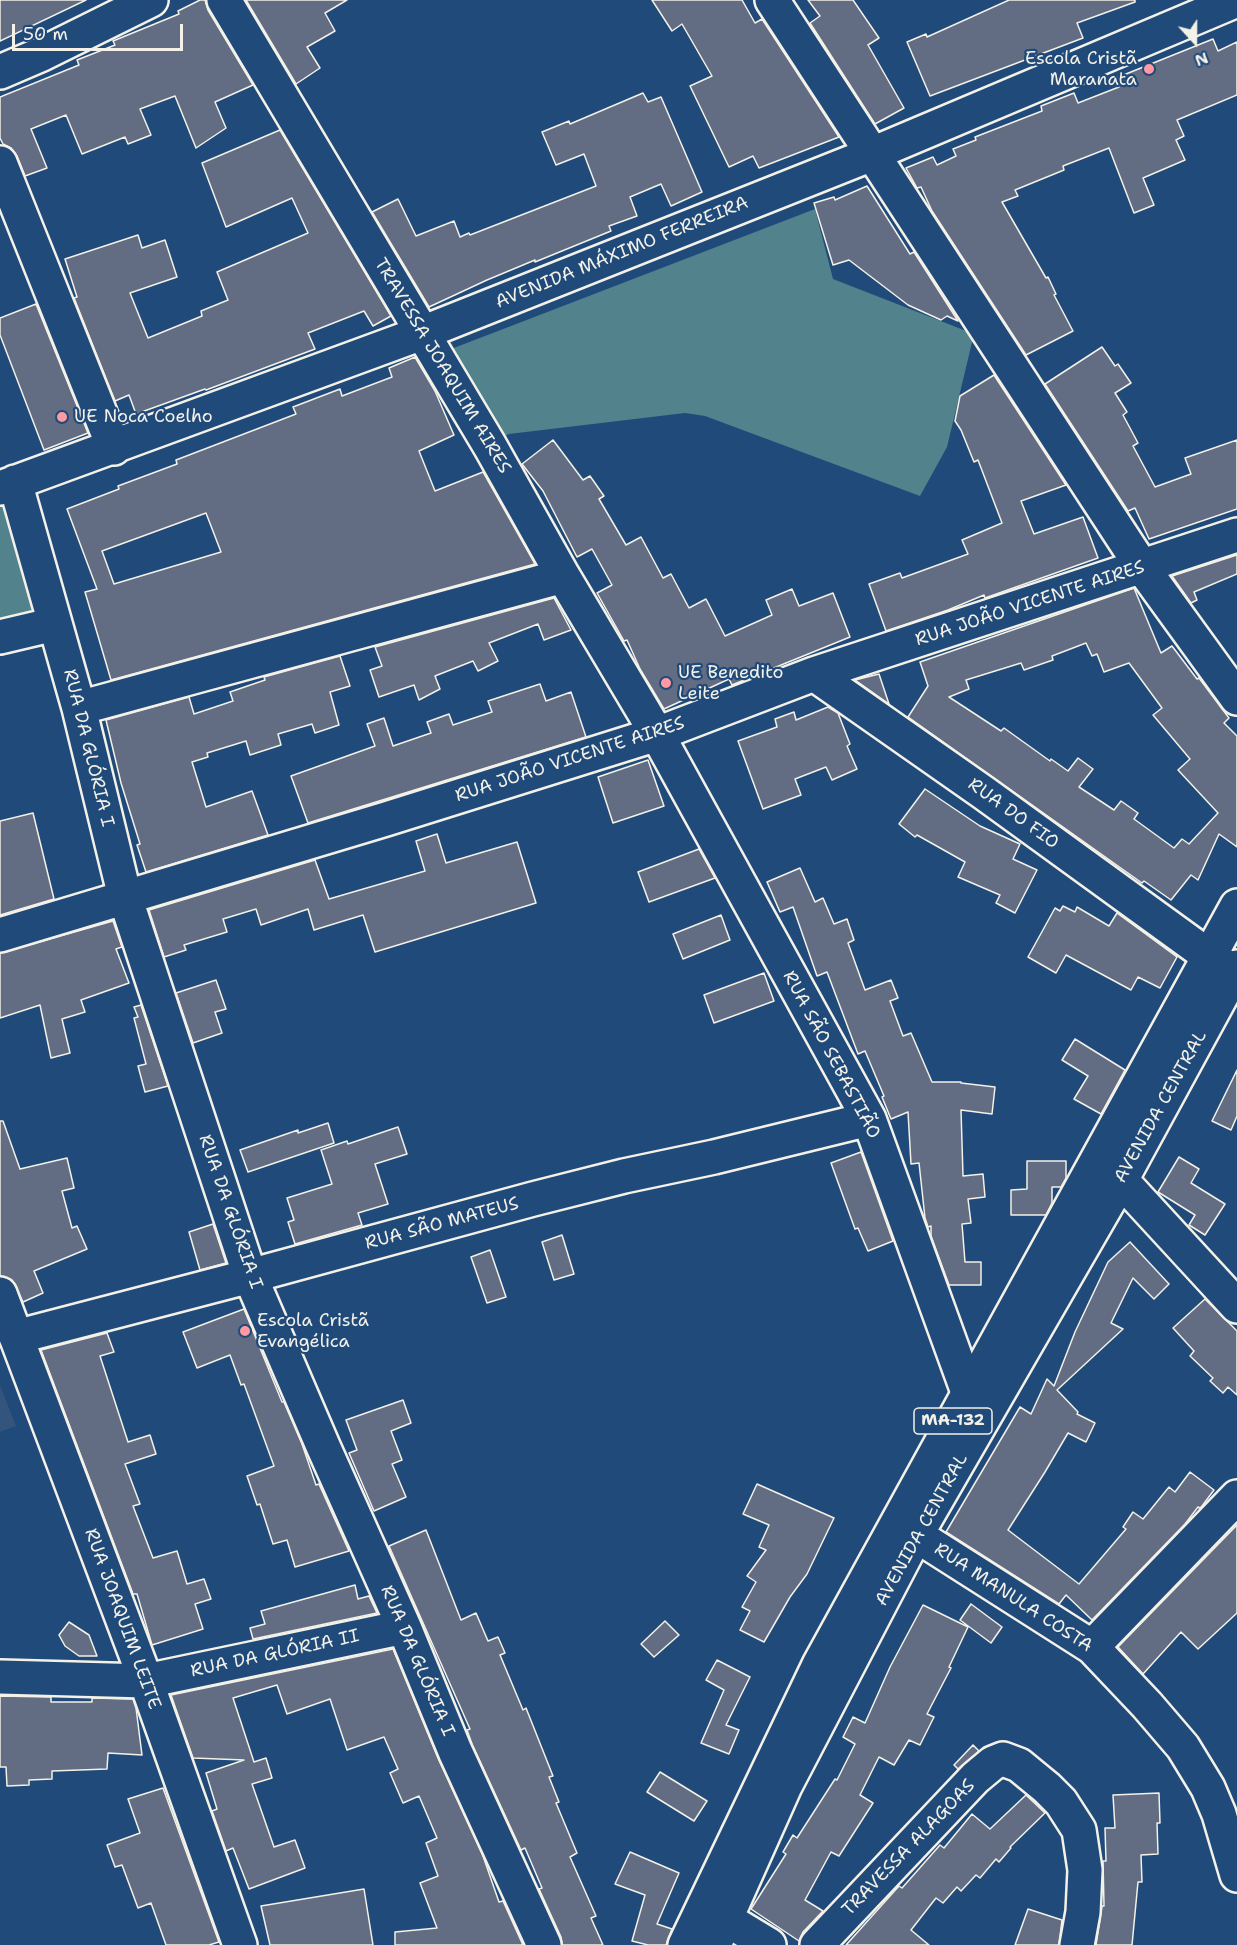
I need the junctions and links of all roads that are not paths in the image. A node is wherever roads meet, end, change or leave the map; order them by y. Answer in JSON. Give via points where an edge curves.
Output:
{"nodes":[{"id":1,"x":151,"y":0,"type":"edge"},
{"id":2,"x":224,"y":0,"type":"edge"},
{"id":3,"x":772,"y":0,"type":"edge"},
{"id":4,"x":1237,"y":0,"type":"edge"},
{"id":5,"x":0,"y":72,"type":"edge"},
{"id":6,"x":872,"y":154,"type":"junction"},
{"id":7,"x":0,"y":163,"type":"edge"},
{"id":8,"x":422,"y":333,"type":"junction"},
{"id":9,"x":114,"y":448,"type":"junction"},
{"id":10,"x":8,"y":485,"type":"edge"},
{"id":11,"x":1237,"y":535,"type":"edge"},
{"id":12,"x":1142,"y":567,"type":"junction"},
{"id":13,"x":563,"y":576,"type":"junction"},
{"id":14,"x":56,"y":624,"type":"junction"},
{"id":15,"x":0,"y":638,"type":"edge"},
{"id":16,"x":814,"y":674,"type":"junction"},
{"id":17,"x":1237,"y":698,"type":"edge"},
{"id":18,"x":79,"y":708,"type":"junction"},
{"id":19,"x":657,"y":734,"type":"junction"},
{"id":20,"x":125,"y":897,"type":"junction"},
{"id":21,"x":1237,"y":906,"type":"edge"},
{"id":22,"x":0,"y":935,"type":"edge"},
{"id":23,"x":1227,"y":965,"type":"edge"},
{"id":24,"x":869,"y":1119,"type":"junction"},
{"id":25,"x":1120,"y":1180,"type":"junction"},
{"id":26,"x":250,"y":1276,"type":"junction"},
{"id":27,"x":0,"y":1294,"type":"edge"},
{"id":28,"x":1237,"y":1306,"type":"edge"},
{"id":29,"x":16,"y":1337,"type":"junction"},
{"id":30,"x":969,"y":1392,"type":"junction"},
{"id":31,"x":1237,"y":1497,"type":"edge"},
{"id":32,"x":916,"y":1535,"type":"junction"},
{"id":33,"x":404,"y":1627,"type":"junction"},
{"id":34,"x":1092,"y":1647,"type":"junction"},
{"id":35,"x":0,"y":1677,"type":"edge"},
{"id":36,"x":146,"y":1681,"type":"junction"},
{"id":37,"x":1237,"y":1875,"type":"edge"},
{"id":38,"x":720,"y":1932,"type":"edge"},
{"id":39,"x":240,"y":1945,"type":"edge"},
{"id":40,"x":544,"y":1945,"type":"edge"},
{"id":41,"x":685,"y":1945,"type":"edge"},
{"id":42,"x":769,"y":1945,"type":"edge"},
{"id":43,"x":817,"y":1945,"type":"edge"},
{"id":44,"x":1077,"y":1945,"type":"edge"}],
"edges":[{"from":1,"to":5,"type":"street"},
{"from":2,"to":8,"type":"street","name":"TRAVESSA JOAQUIM AIRES"},
{"from":3,"to":6,"type":"street"},
{"from":4,"to":6,"type":"street","name":"AVENIDA MÁXIMO FERREIRA"},
{"from":6,"to":8,"type":"street","name":"AVENIDA MÁXIMO FERREIRA"},
{"from":6,"to":12,"type":"street"},
{"from":7,"to":9,"type":"street"},
{"from":8,"to":9,"type":"street","name":"AVENIDA MÁXIMO FERREIRA"},
{"from":8,"to":13,"type":"street","name":"TRAVESSA JOAQUIM AIRES"},
{"from":9,"to":10,"type":"street","name":"AVENIDA MÁXIMO FERREIRA"},
{"from":10,"to":14,"type":"street","name":"RUA DA GLÓRIA I"},
{"from":11,"to":12,"type":"street","name":"RUA JOÃO VICENTE AIRES"},
{"from":12,"to":16,"type":"street","name":"RUA JOÃO VICENTE AIRES"},
{"from":12,"to":17,"type":"street"},
{"from":13,"to":18,"type":"street"},
{"from":13,"to":19,"type":"street","name":"TRAVESSA JOAQUIM AIRES"},
{"from":14,"to":15,"type":"street"},
{"from":14,"to":18,"type":"street","name":"RUA DA GLÓRIA I"},
{"from":16,"to":19,"type":"street","name":"RUA JOÃO VICENTE AIRES"},
{"from":16,"to":23,"type":"street","name":"RUA DO FIO"},
{"from":18,"to":20,"type":"street","name":"RUA DA GLÓRIA I"},
{"from":19,"to":20,"type":"street","name":"RUA JOÃO VICENTE AIRES"},
{"from":19,"to":24,"type":"street","name":"RUA SÃO SEBASTIÃO"},
{"from":20,"to":22,"type":"street","name":"RUA JOÃO VICENTE AIRES"},
{"from":20,"to":26,"type":"street","name":"RUA DA GLÓRIA I"},
{"from":21,"to":23,"type":"street","number":"MA-132"},
{"from":23,"to":25,"type":"street","name":"AVENIDA CENTRAL","number":"MA-132"},
{"from":23,"to":30,"type":"street","number":"MA-132"},
{"from":24,"to":26,"type":"street","name":"RUA SÃO MATEUS","via":[[533,1198]]},
{"from":24,"to":30,"type":"street","name":"RUA SÃO SEBASTIÃO"},
{"from":25,"to":28,"type":"street"},
{"from":25,"to":32,"type":"street","name":"AVENIDA CENTRAL","number":"MA-132"},
{"from":26,"to":29,"type":"street","name":"RUA SÃO MATEUS"},
{"from":26,"to":33,"type":"street","name":"RUA DA GLÓRIA I"},
{"from":27,"to":29,"type":"street","name":"RUA JOAQUIM LEITE"},
{"from":29,"to":36,"type":"street","name":"RUA JOAQUIM LEITE"},
{"from":30,"to":41,"type":"street","number":"MA-132","via":[[819,1665]]},
{"from":31,"to":34,"type":"street"},
{"from":32,"to":34,"type":"street","name":"RUA MANULA COSTA"},
{"from":32,"to":38,"type":"street","name":"AVENIDA CENTRAL","number":"MA-132","via":[[785,1786]]},
{"from":33,"to":36,"type":"street","name":"RUA DA GLÓRIA II"},
{"from":33,"to":40,"type":"street","name":"RUA DA GLÓRIA I","via":[[454,1751]]},
{"from":34,"to":37,"type":"street","name":"RUA MANULA COSTA","via":[[1165,1724],[1197,1768],[1218,1814]]},
{"from":35,"to":36,"type":"street","name":"RUA DA GLÓRIA II"},
{"from":36,"to":39,"type":"street","name":"RUA JOAQUIM LEITE"},
{"from":38,"to":42,"type":"street"},
{"from":43,"to":44,"type":"street","name":"TRAVESSA ALAGOAS","via":[[975,1778],[1000,1760],[1028,1771],[1047,1788],[1078,1830],[1085,1870]]}]}
